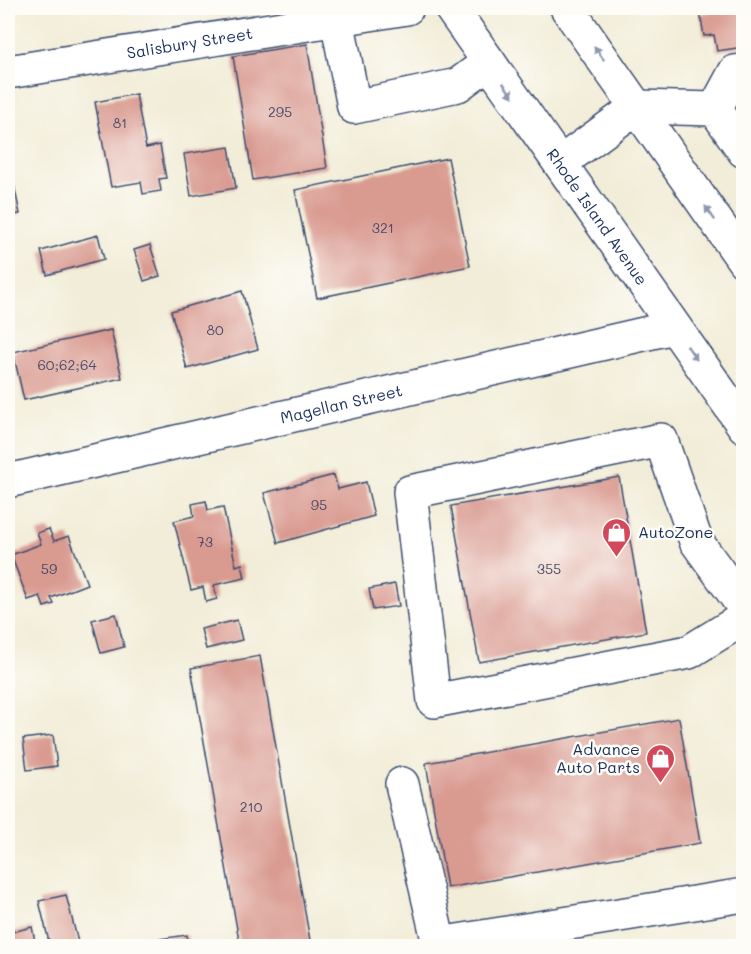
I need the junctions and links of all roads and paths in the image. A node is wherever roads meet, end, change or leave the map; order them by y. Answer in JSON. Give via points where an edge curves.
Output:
{"nodes":[{"id":1,"x":407,"y":8,"type":"edge"},
{"id":2,"x":451,"y":8,"type":"edge"},
{"id":3,"x":567,"y":8,"type":"edge"},
{"id":4,"x":337,"y":19,"type":"junction"},
{"id":5,"x":489,"y":62,"type":"junction"},
{"id":6,"x":744,"y":70,"type":"edge"},
{"id":7,"x":8,"y":72,"type":"edge"},
{"id":8,"x":637,"y":107,"type":"junction"},
{"id":9,"x":715,"y":110,"type":"junction"},
{"id":10,"x":744,"y":152,"type":"edge"},
{"id":11,"x":560,"y":163,"type":"junction"},
{"id":12,"x":744,"y":261,"type":"edge"},
{"id":13,"x":674,"y":327,"type":"junction"},
{"id":14,"x":744,"y":426,"type":"edge"},
{"id":15,"x":8,"y":481,"type":"edge"},
{"id":16,"x":744,"y":607,"type":"edge"},
{"id":17,"x":744,"y":618,"type":"edge"},
{"id":18,"x":402,"y":784,"type":"dead end"},
{"id":19,"x":744,"y":895,"type":"edge"},
{"id":20,"x":439,"y":945,"type":"edge"}],
"edges":[{"from":1,"to":4,"type":"street","name":"Salisbury Street"},
{"from":2,"to":5,"type":"street","name":"Rhode Island Avenue"},
{"from":8,"to":3,"type":"street","one_way":true},
{"from":4,"to":5,"type":"street","via":[[354,107],[458,85]]},
{"from":4,"to":7,"type":"street","name":"Salisbury Street"},
{"from":5,"to":11,"type":"street","name":"Rhode Island Avenue","one_way":true},
{"from":6,"to":9,"type":"street","via":[[735,72]]},
{"from":8,"to":9,"type":"street"},
{"from":8,"to":11,"type":"street"},
{"from":12,"to":8,"type":"street","one_way":true},
{"from":9,"to":10,"type":"street"},
{"from":11,"to":13,"type":"street","name":"Rhode Island Avenue"},
{"from":13,"to":14,"type":"street","name":"Rhode Island Avenue","one_way":true},
{"from":13,"to":15,"type":"street","name":"Magellan Street"},
{"from":16,"to":17,"type":"street","via":[[696,541],[661,440],[410,492],[434,701],[689,652]]},
{"from":18,"to":20,"type":"street"},
{"from":19,"to":20,"type":"street"}]}
